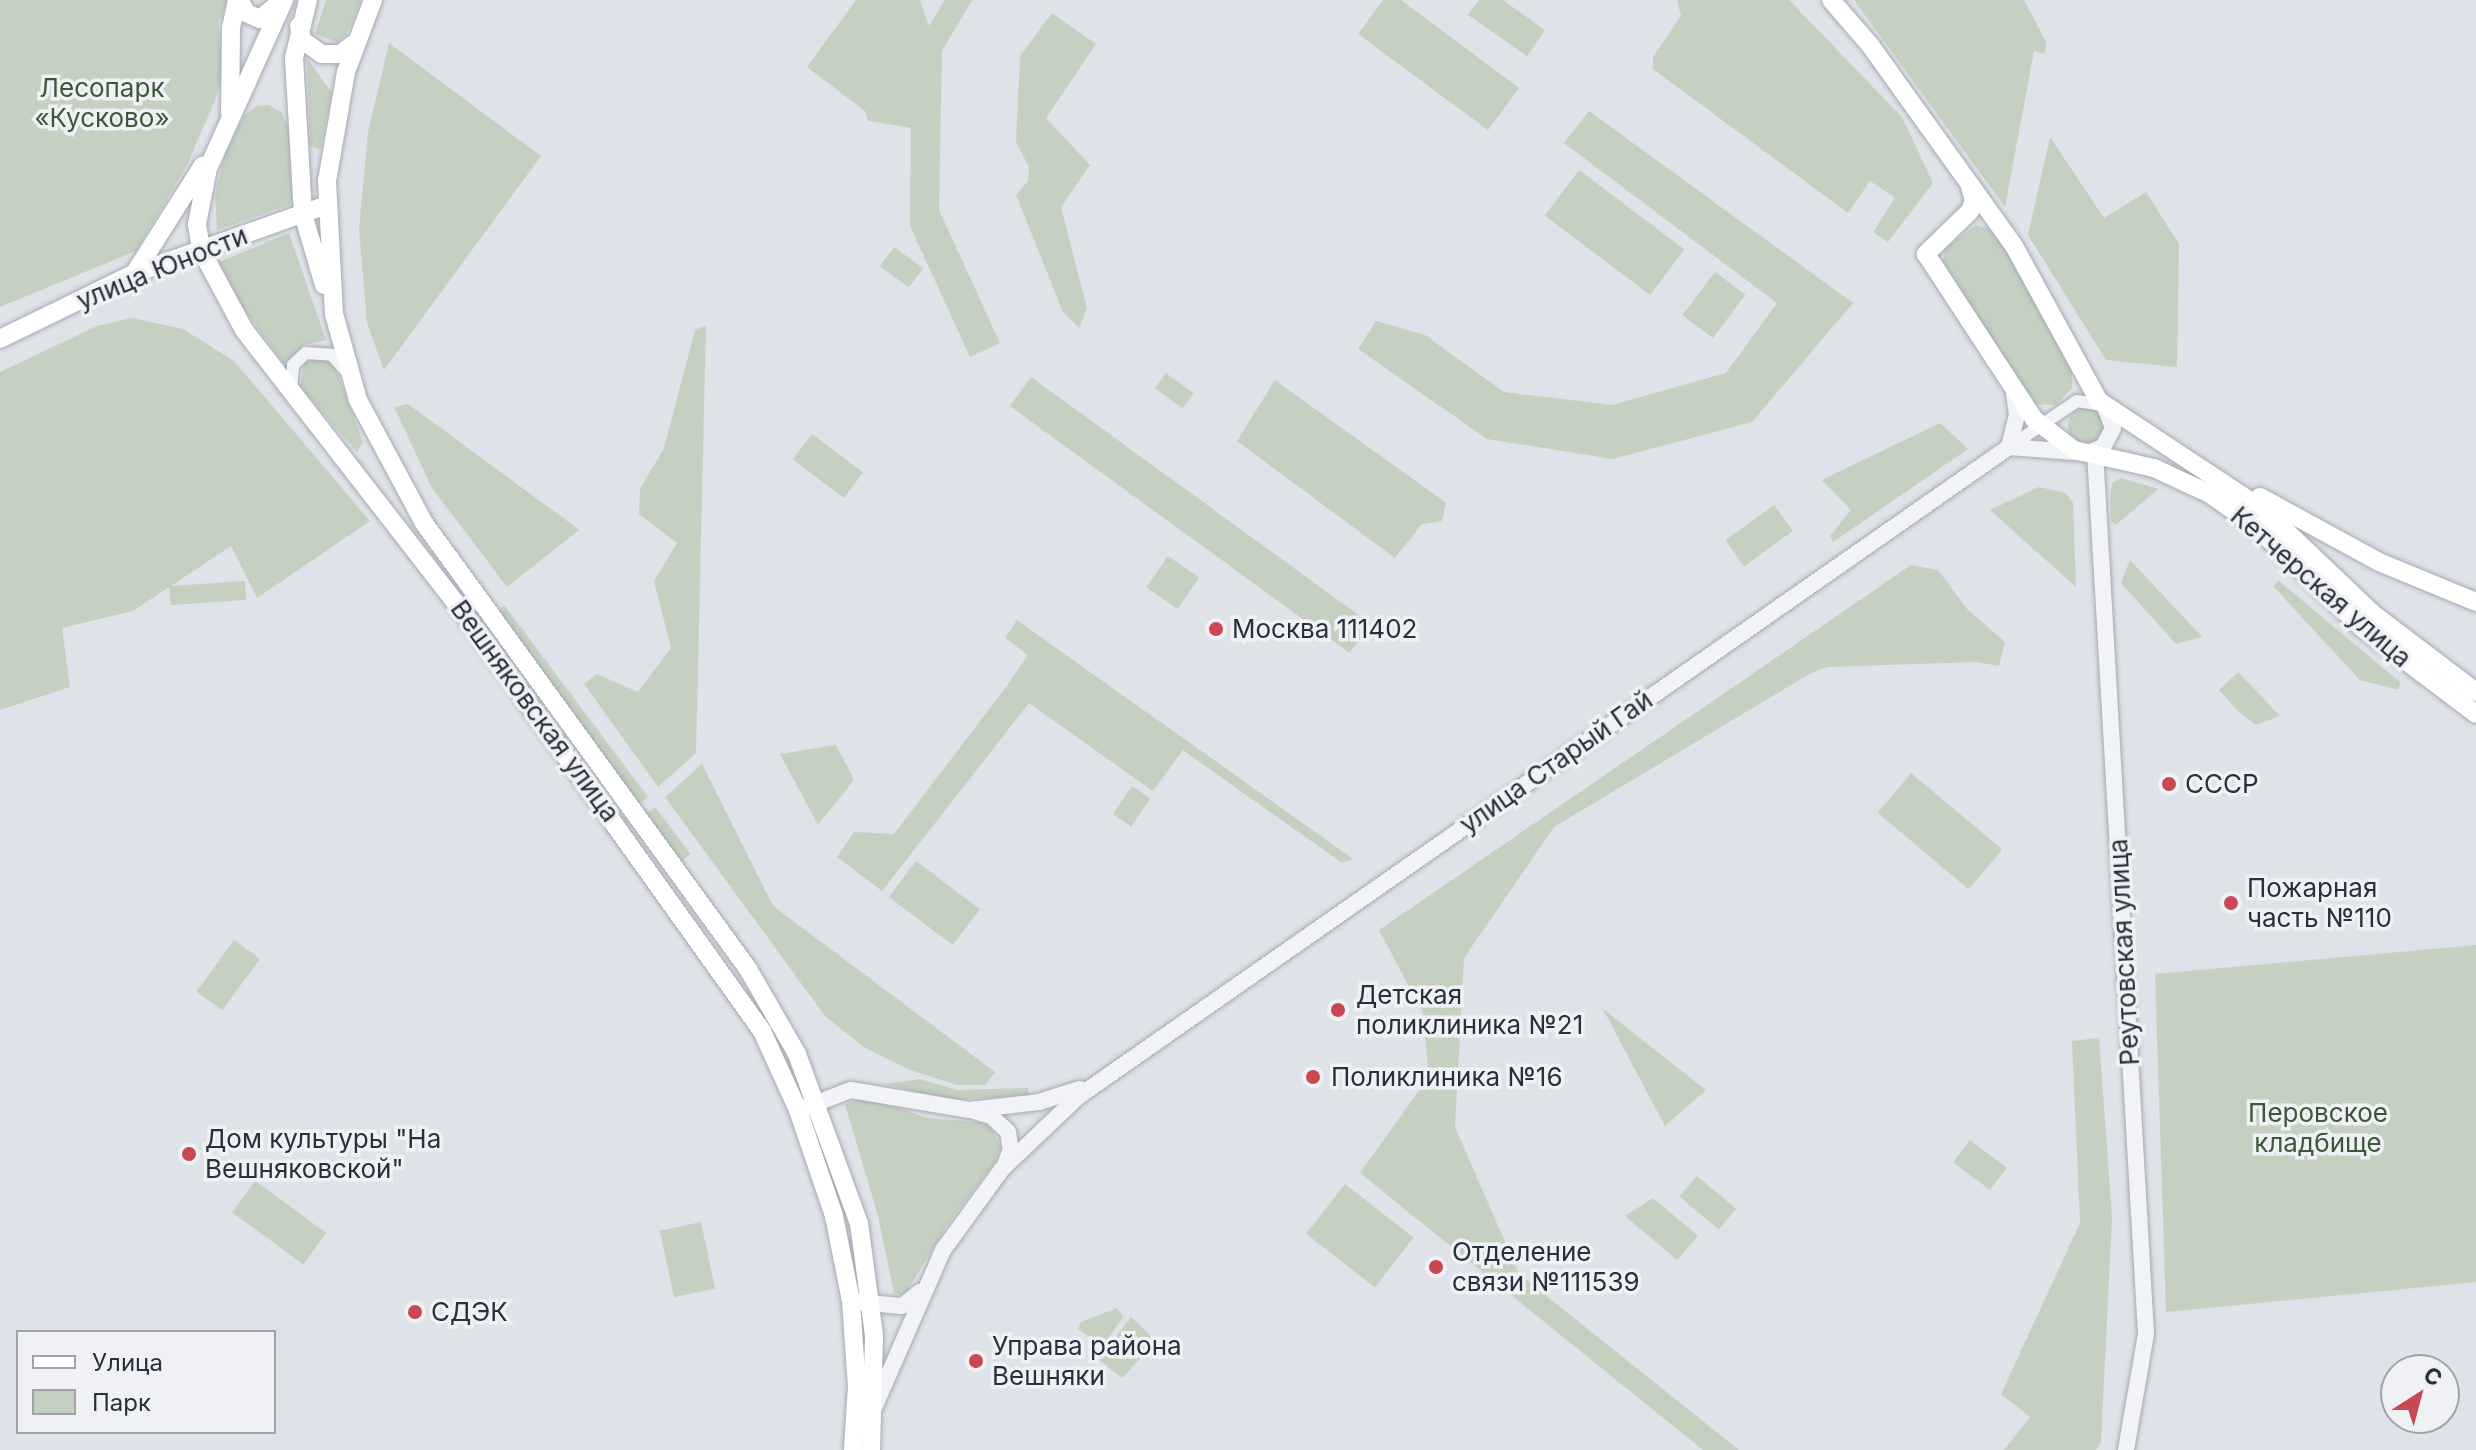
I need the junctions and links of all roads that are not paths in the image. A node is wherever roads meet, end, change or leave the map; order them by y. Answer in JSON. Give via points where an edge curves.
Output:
{"nodes":[{"id":1,"x":238,"y":0,"type":"edge"},
{"id":2,"x":283,"y":0,"type":"edge"},
{"id":3,"x":308,"y":0,"type":"edge"},
{"id":4,"x":373,"y":0,"type":"edge"},
{"id":5,"x":1831,"y":0,"type":"edge"},
{"id":6,"x":300,"y":19,"type":"junction"},
{"id":7,"x":353,"y":49,"type":"junction"},
{"id":8,"x":230,"y":119,"type":"junction"},
{"id":9,"x":218,"y":142,"type":"junction"},
{"id":10,"x":1962,"y":173,"type":"junction"},
{"id":11,"x":327,"y":205,"type":"junction"},
{"id":12,"x":303,"y":214,"type":"junction"},
{"id":13,"x":1961,"y":221,"type":"junction"},
{"id":14,"x":2000,"y":227,"type":"junction"},
{"id":15,"x":201,"y":250,"type":"junction"},
{"id":16,"x":133,"y":274,"type":"junction"},
{"id":17,"x":334,"y":314,"type":"junction"},
{"id":18,"x":0,"y":339,"type":"edge"},
{"id":19,"x":349,"y":374,"type":"junction"},
{"id":20,"x":2014,"y":393,"type":"junction"},
{"id":21,"x":297,"y":402,"type":"junction"},
{"id":22,"x":2072,"y":403,"type":"junction"},
{"id":23,"x":2105,"y":407,"type":"junction"},
{"id":24,"x":2041,"y":425,"type":"junction"},
{"id":25,"x":2009,"y":447,"type":"junction"},
{"id":26,"x":2085,"y":452,"type":"junction"},
{"id":27,"x":2219,"y":478,"type":"junction"},
{"id":28,"x":2476,"y":602,"type":"edge"},
{"id":29,"x":2476,"y":692,"type":"edge"},
{"id":30,"x":2476,"y":714,"type":"edge"},
{"id":31,"x":694,"y":894,"type":"junction"},
{"id":32,"x":677,"y":906,"type":"junction"},
{"id":33,"x":1103,"y":1078,"type":"junction"},
{"id":34,"x":818,"y":1102,"type":"junction"},
{"id":35,"x":798,"y":1110,"type":"junction"},
{"id":36,"x":969,"y":1110,"type":"junction"},
{"id":37,"x":1002,"y":1169,"type":"junction"},
{"id":38,"x":923,"y":1288,"type":"junction"},
{"id":39,"x":851,"y":1301,"type":"junction"},
{"id":40,"x":872,"y":1304,"type":"junction"},
{"id":41,"x":873,"y":1410,"type":"junction"},
{"id":42,"x":853,"y":1450,"type":"edge"},
{"id":43,"x":871,"y":1450,"type":"edge"},
{"id":44,"x":2126,"y":1450,"type":"edge"}],
"edges":[{"from":1,"to":2,"type":"main road","via":[[246,13],[260,19]]},
{"from":1,"to":8,"type":"main road","name":"Вешняковская улица","via":[[231,28]]},
{"from":2,"to":8,"type":"main road"},
{"from":3,"to":6,"type":"main road"},
{"from":4,"to":7,"type":"main road","name":"Вешняковская улица"},
{"from":5,"to":10,"type":"main road","name":"Кетчерская улица"},
{"from":6,"to":7,"type":"main road","via":[[302,40],[315,51],[332,56]]},
{"from":6,"to":12,"type":"main road","via":[[294,58]]},
{"from":7,"to":11,"type":"main road","name":"Вешняковская улица","via":[[332,149]]},
{"from":8,"to":9,"type":"main road","name":"Вешняковская улица"},
{"from":9,"to":15,"type":"main road","name":"Вешняковская улица","via":[[199,208]]},
{"from":9,"to":16,"type":"main road","via":[[159,242]]},
{"from":10,"to":13,"type":"main road","name":"Кетчерская улица","via":[[1974,200]]},
{"from":10,"to":14,"type":"main road","name":"Кетчерская улица"},
{"from":11,"to":12,"type":"main road","name":"улица Юности"},
{"from":11,"to":17,"type":"main road","name":"Вешняковская улица"},
{"from":12,"to":15,"type":"main road","name":"улица Юности"},
{"from":12,"to":17,"type":"main road"},
{"from":13,"to":14,"type":"main road","via":[[1980,215]]},
{"from":13,"to":20,"type":"main road","name":"Кетчерская улица","via":[[1926,254]]},
{"from":14,"to":23,"type":"main road","name":"Кетчерская улица","via":[[2029,269],[2085,382]]},
{"from":15,"to":16,"type":"main road","name":"улица Юности"},
{"from":15,"to":21,"type":"main road","name":"Вешняковская улица","via":[[225,302]]},
{"from":16,"to":18,"type":"main road","name":"улица Юности"},
{"from":17,"to":19,"type":"main road","name":"Вешняковская улица"},
{"from":19,"to":21,"type":"street","via":[[332,355],[306,353],[290,374]]},
{"from":19,"to":31,"type":"main road","name":"Вешняковская улица","via":[[377,443],[424,523]]},
{"from":20,"to":24,"type":"main road","name":"Кетчерская улица"},
{"from":20,"to":25,"type":"street","via":[[2017,415]]},
{"from":21,"to":32,"type":"main road","name":"Вешняковская улица","via":[[416,549]]},
{"from":22,"to":23,"type":"street","via":[[2088,399]]},
{"from":22,"to":24,"type":"street","name":"улица Старый Гай"},
{"from":22,"to":26,"type":"street","via":[[2060,421]]},
{"from":23,"to":26,"type":"street","via":[[2113,420],[2112,434]]},
{"from":23,"to":27,"type":"main road","name":"Кетчерская улица"},
{"from":24,"to":25,"type":"street","name":"улица Старый Гай"},
{"from":24,"to":26,"type":"main road","name":"Кетчерская улица"},
{"from":25,"to":26,"type":"street"},
{"from":25,"to":33,"type":"street","name":"улица Старый Гай"},
{"from":26,"to":30,"type":"main road","name":"Кетчерская улица","via":[[2154,468],[2210,494],[2253,524],[2361,627]]},
{"from":26,"to":44,"type":"street","name":"Реутовская улица","via":[[2146,1334]]},
{"from":27,"to":28,"type":"main road","via":[[2379,562]]},
{"from":27,"to":29,"type":"main road","name":"Кетчерская улица","via":[[2265,511],[2372,613]]},
{"from":31,"to":32,"type":"street","via":[[691,909]]},
{"from":31,"to":34,"type":"main road","name":"Вешняковская улица","via":[[780,1019]]},
{"from":32,"to":35,"type":"main road","name":"Вешняковская улица","via":[[749,1007]]},
{"from":33,"to":36,"type":"street","name":"улица Старый Гай","via":[[1065,1095]]},
{"from":33,"to":37,"type":"street","name":"улица Старый Гай"},
{"from":34,"to":35,"type":"street","name":"улица Старый Гай"},
{"from":34,"to":36,"type":"street","name":"улица Старый Гай","via":[[866,1089],[923,1106]]},
{"from":34,"to":40,"type":"main road","name":"Вешняковская улица","via":[[859,1223]]},
{"from":35,"to":39,"type":"main road","name":"Вешняковская улица","via":[[834,1216]]},
{"from":36,"to":37,"type":"street","name":"улица Старый Гай","via":[[991,1116],[1008,1132],[1011,1150]]},
{"from":37,"to":38,"type":"street","name":"улица Старый Гай","via":[[943,1250]]},
{"from":38,"to":40,"type":"street","via":[[902,1306]]},
{"from":38,"to":41,"type":"street","name":"улица Старый Гай"},
{"from":39,"to":40,"type":"street"},
{"from":39,"to":42,"type":"main road","name":"Вешняковская улица","via":[[857,1386]]},
{"from":40,"to":41,"type":"main road","name":"Вешняковская улица"},
{"from":41,"to":43,"type":"main road","name":"Вешняковская улица"}]}
